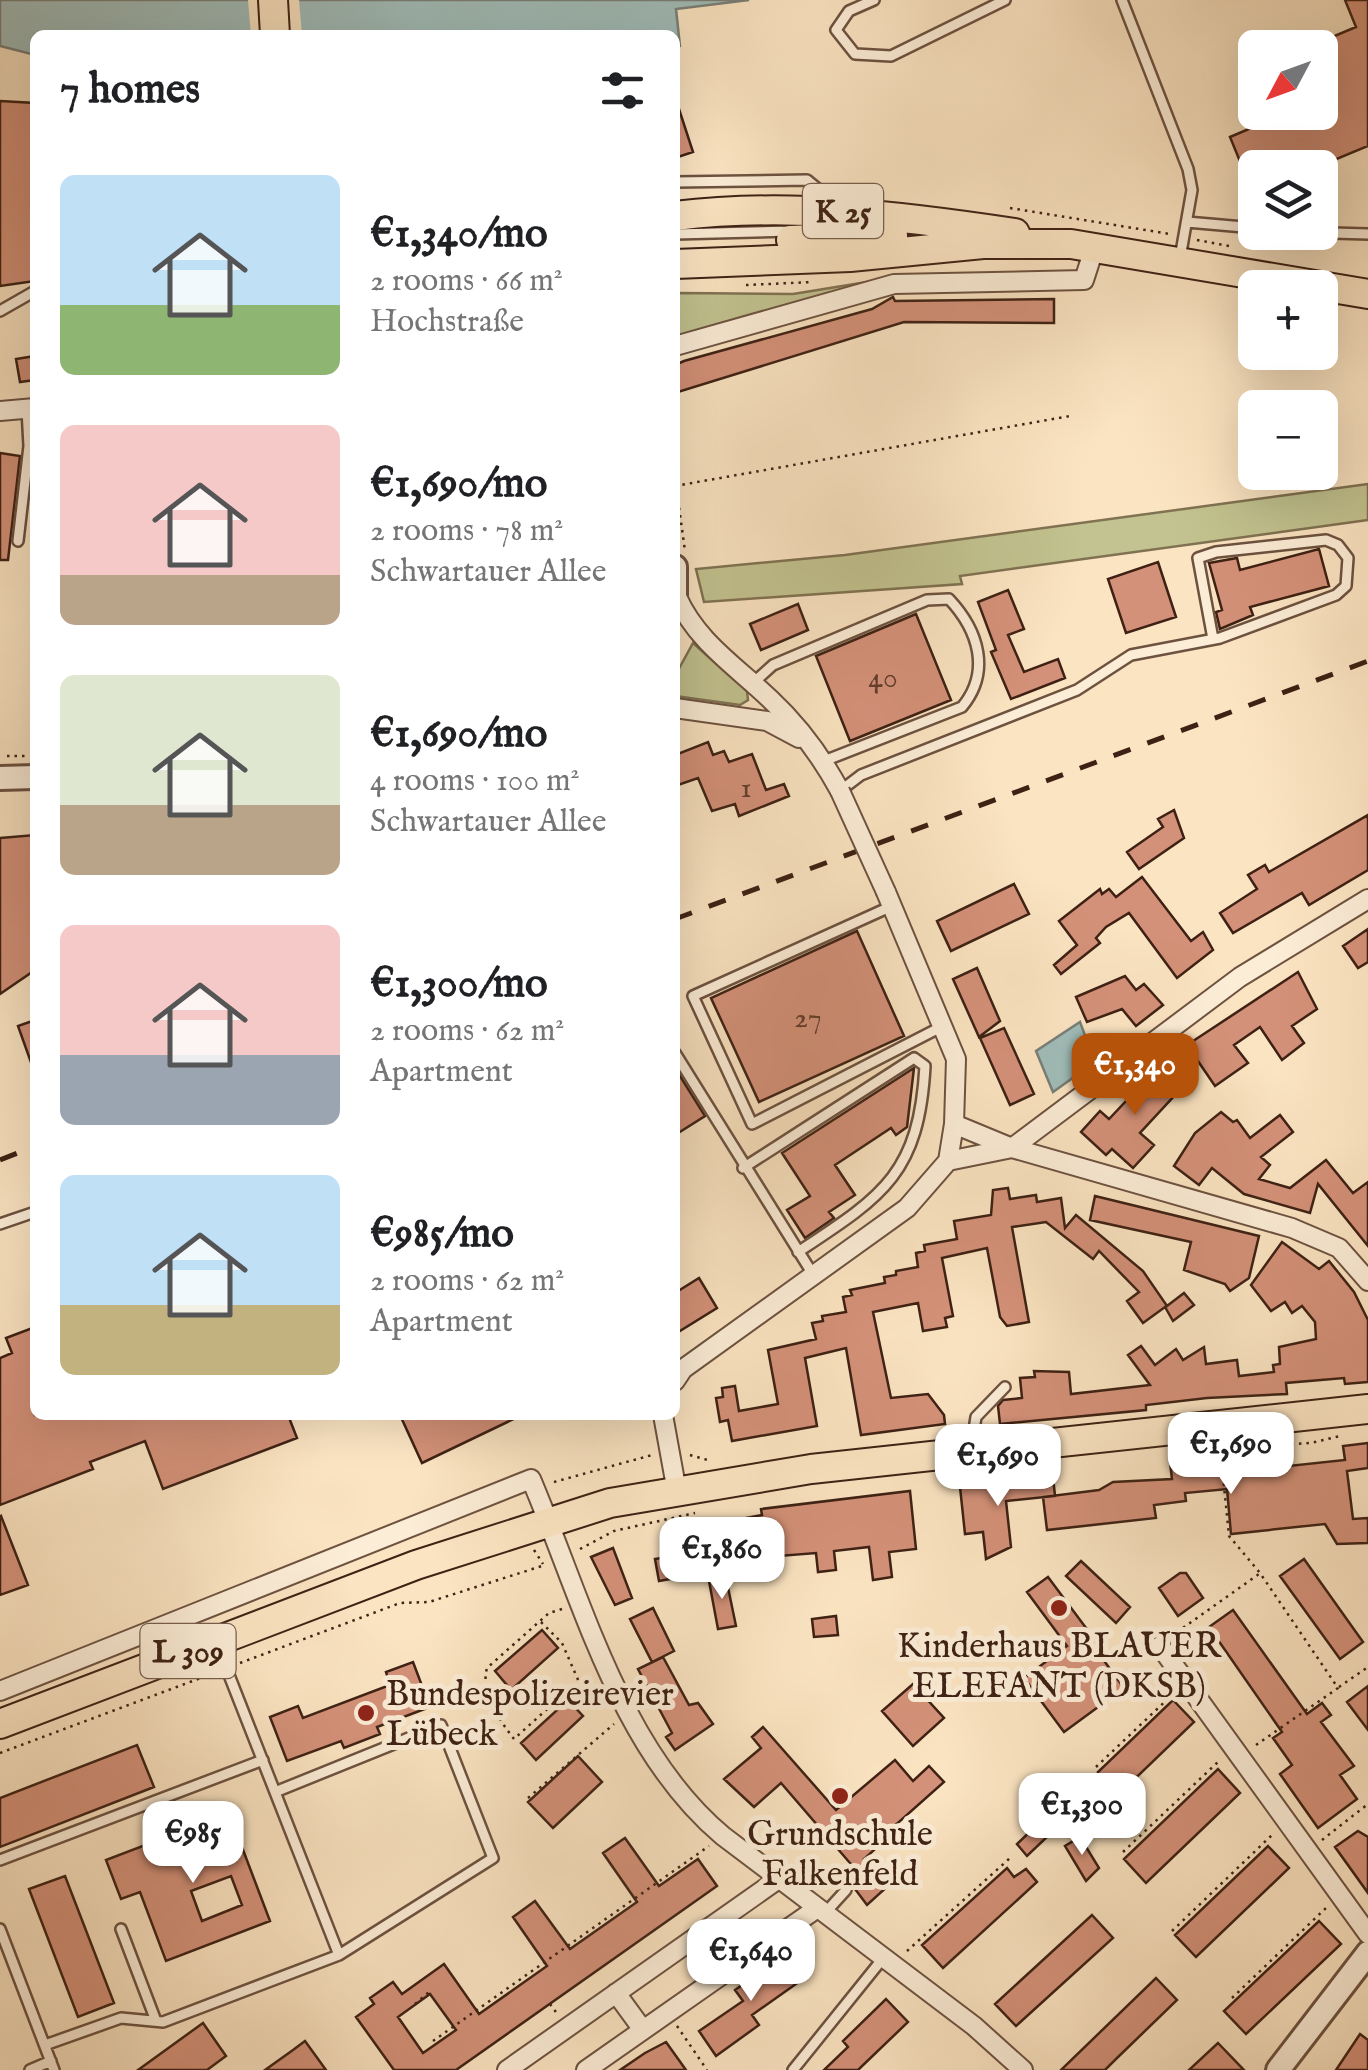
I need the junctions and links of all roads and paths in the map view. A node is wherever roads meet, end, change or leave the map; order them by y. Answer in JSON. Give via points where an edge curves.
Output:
{"nodes":[{"id":1,"x":273,"y":0,"type":"edge"},
{"id":2,"x":874,"y":0,"type":"edge"},
{"id":3,"x":1005,"y":0,"type":"edge"},
{"id":4,"x":1122,"y":0,"type":"edge"},
{"id":5,"x":275,"y":30,"type":"edge"},
{"id":6,"x":680,"y":182,"type":"edge"},
{"id":7,"x":819,"y":210,"type":"junction"},
{"id":8,"x":680,"y":215,"type":"edge"},
{"id":9,"x":1187,"y":222,"type":"junction"},
{"id":10,"x":1238,"y":226,"type":"edge"},
{"id":11,"x":1010,"y":232,"type":"junction"},
{"id":12,"x":1338,"y":233,"type":"edge"},
{"id":13,"x":680,"y":234,"type":"edge"},
{"id":14,"x":1368,"y":234,"type":"edge"},
{"id":15,"x":906,"y":236,"type":"junction"},
{"id":16,"x":680,"y":245,"type":"edge"},
{"id":17,"x":1083,"y":245,"type":"junction"},
{"id":18,"x":1179,"y":260,"type":"junction"},
{"id":19,"x":680,"y":264,"type":"edge"},
{"id":20,"x":1368,"y":294,"type":"edge"},
{"id":21,"x":30,"y":295,"type":"edge"},
{"id":22,"x":0,"y":311,"type":"edge"},
{"id":23,"x":680,"y":345,"type":"edge"},
{"id":24,"x":30,"y":408,"type":"edge"},
{"id":25,"x":0,"y":411,"type":"edge"},
{"id":26,"x":1070,"y":416,"type":"dead end"},
{"id":27,"x":30,"y":421,"type":"edge"},
{"id":28,"x":680,"y":485,"type":"edge"},
{"id":29,"x":18,"y":541,"type":"dead end"},
{"id":30,"x":680,"y":610,"type":"edge"},
{"id":31,"x":1213,"y":639,"type":"junction"},
{"id":32,"x":752,"y":684,"type":"junction"},
{"id":33,"x":680,"y":709,"type":"edge"},
{"id":34,"x":813,"y":745,"type":"junction"},
{"id":35,"x":30,"y":756,"type":"edge"},
{"id":36,"x":0,"y":757,"type":"edge"},
{"id":37,"x":824,"y":761,"type":"junction"},
{"id":38,"x":30,"y":777,"type":"edge"},
{"id":39,"x":0,"y":778,"type":"edge"},
{"id":40,"x":840,"y":790,"type":"junction"},
{"id":41,"x":889,"y":899,"type":"junction"},
{"id":42,"x":1368,"y":899,"type":"edge"},
{"id":43,"x":943,"y":1026,"type":"junction"},
{"id":44,"x":680,"y":1061,"type":"edge"},
{"id":45,"x":954,"y":1124,"type":"junction"},
{"id":46,"x":1012,"y":1148,"type":"junction"},
{"id":47,"x":948,"y":1161,"type":"junction"},
{"id":48,"x":743,"y":1168,"type":"junction"},
{"id":49,"x":30,"y":1214,"type":"edge"},
{"id":50,"x":0,"y":1224,"type":"edge"},
{"id":51,"x":798,"y":1252,"type":"junction"},
{"id":52,"x":814,"y":1276,"type":"junction"},
{"id":53,"x":1368,"y":1281,"type":"edge"},
{"id":54,"x":680,"y":1373,"type":"edge"},
{"id":55,"x":1005,"y":1387,"type":"dead end"},
{"id":56,"x":1368,"y":1409,"type":"edge"},
{"id":57,"x":664,"y":1420,"type":"edge"},
{"id":58,"x":1218,"y":1425,"type":"junction"},
{"id":59,"x":1340,"y":1436,"type":"dead end"},
{"id":60,"x":1238,"y":1447,"type":"dead end"},
{"id":61,"x":670,"y":1452,"type":"junction"},
{"id":62,"x":971,"y":1452,"type":"junction"},
{"id":63,"x":535,"y":1489,"type":"junction"},
{"id":64,"x":678,"y":1492,"type":"junction"},
{"id":65,"x":704,"y":1511,"type":"dead end"},
{"id":66,"x":546,"y":1520,"type":"junction"},
{"id":67,"x":562,"y":1558,"type":"junction"},
{"id":68,"x":1260,"y":1573,"type":"junction"},
{"id":69,"x":583,"y":1603,"type":"junction"},
{"id":70,"x":540,"y":1621,"type":"junction"},
{"id":71,"x":214,"y":1640,"type":"junction"},
{"id":72,"x":1182,"y":1641,"type":"dead end"},
{"id":73,"x":1160,"y":1646,"type":"dead end"},
{"id":74,"x":1368,"y":1667,"type":"edge"},
{"id":75,"x":228,"y":1668,"type":"junction"},
{"id":76,"x":611,"y":1673,"type":"junction"},
{"id":77,"x":1186,"y":1682,"type":"junction"},
{"id":78,"x":580,"y":1684,"type":"junction"},
{"id":79,"x":1338,"y":1688,"type":"junction"},
{"id":80,"x":0,"y":1691,"type":"edge"},
{"id":81,"x":629,"y":1713,"type":"junction"},
{"id":82,"x":0,"y":1724,"type":"edge"},
{"id":83,"x":1236,"y":1752,"type":"junction"},
{"id":84,"x":0,"y":1754,"type":"edge"},
{"id":85,"x":263,"y":1760,"type":"junction"},
{"id":86,"x":1096,"y":1768,"type":"dead end"},
{"id":87,"x":275,"y":1792,"type":"junction"},
{"id":88,"x":528,"y":1798,"type":"dead end"},
{"id":89,"x":1368,"y":1804,"type":"edge"},
{"id":90,"x":1286,"y":1822,"type":"junction"},
{"id":91,"x":722,"y":1836,"type":"junction"},
{"id":92,"x":1123,"y":1852,"type":"dead end"},
{"id":93,"x":1307,"y":1852,"type":"junction"},
{"id":94,"x":1010,"y":1858,"type":"dead end"},
{"id":95,"x":0,"y":1860,"type":"edge"},
{"id":96,"x":778,"y":1880,"type":"junction"},
{"id":97,"x":846,"y":1890,"type":"dead end"},
{"id":98,"x":1338,"y":1896,"type":"junction"},
{"id":99,"x":821,"y":1912,"type":"junction"},
{"id":100,"x":0,"y":1929,"type":"edge"},
{"id":101,"x":122,"y":1929,"type":"dead end"},
{"id":102,"x":1172,"y":1931,"type":"dead end"},
{"id":103,"x":1368,"y":1934,"type":"edge"},
{"id":104,"x":1368,"y":1953,"type":"edge"},
{"id":105,"x":339,"y":1955,"type":"junction"},
{"id":106,"x":889,"y":1960,"type":"junction"},
{"id":107,"x":430,"y":1992,"type":"dead end"},
{"id":108,"x":616,"y":1993,"type":"junction"},
{"id":109,"x":1232,"y":1998,"type":"dead end"},
{"id":110,"x":415,"y":2004,"type":"dead end"},
{"id":111,"x":667,"y":2014,"type":"junction"},
{"id":112,"x":156,"y":2022,"type":"junction"},
{"id":113,"x":643,"y":2030,"type":"junction"},
{"id":114,"x":433,"y":2041,"type":"dead end"},
{"id":115,"x":45,"y":2045,"type":"junction"},
{"id":116,"x":52,"y":2066,"type":"edge"},
{"id":117,"x":30,"y":2070,"type":"edge"},
{"id":118,"x":507,"y":2070,"type":"edge"},
{"id":119,"x":586,"y":2070,"type":"edge"},
{"id":120,"x":706,"y":2070,"type":"edge"},
{"id":121,"x":793,"y":2070,"type":"edge"},
{"id":122,"x":1023,"y":2070,"type":"edge"},
{"id":123,"x":1278,"y":2070,"type":"edge"}],
"edges":[{"from":1,"to":5,"type":"main road"},
{"from":2,"to":3,"type":"lane","via":[[849,10],[836,30],[855,54],[891,56]]},
{"from":4,"to":9,"type":"lane","via":[[1188,168]]},
{"from":6,"to":7,"type":"lane","via":[[807,180],[818,189]]},
{"from":7,"to":8,"type":"main road","number":"K 25"},
{"from":7,"to":11,"type":"main road","number":"K 25"},
{"from":9,"to":10,"type":"lane"},
{"from":9,"to":18,"type":"lane"},
{"from":11,"to":15,"type":"main road","number":"K 25"},
{"from":11,"to":17,"type":"main road","number":"K 25"},
{"from":12,"to":14,"type":"lane"},
{"from":13,"to":15,"type":"lane"},
{"from":15,"to":16,"type":"main road","number":"K 25"},
{"from":17,"to":18,"type":"main road","number":"K 25"},
{"from":17,"to":19,"type":"main road","number":"K 25","via":[[983,244]]},
{"from":17,"to":23,"type":"street","via":[[1088,275],[1074,282],[894,284]]},
{"from":18,"to":20,"type":"main road","number":"K 25"},
{"from":21,"to":22,"type":"lane"},
{"from":24,"to":25,"type":"street"},
{"from":26,"to":28,"type":"path"},
{"from":27,"to":29,"type":"lane"},
{"from":30,"to":32,"type":"street"},
{"from":31,"to":31,"type":"lane","via":[[1336,595],[1346,586],[1348,558],[1326,540],[1198,558]]},
{"from":31,"to":40,"type":"lane","via":[[1130,655],[1077,690],[860,774]]},
{"from":32,"to":34,"type":"street"},
{"from":32,"to":37,"type":"lane","via":[[773,665],[927,600],[949,600],[964,615],[982,670],[962,707]]},
{"from":33,"to":34,"type":"street","via":[[768,722]]},
{"from":34,"to":37,"type":"street"},
{"from":35,"to":36,"type":"path"},
{"from":37,"to":40,"type":"street"},
{"from":38,"to":39,"type":"street"},
{"from":40,"to":41,"type":"street","bridge":true},
{"from":41,"to":43,"type":"street"},
{"from":41,"to":43,"type":"lane","via":[[693,996],[752,1124]]},
{"from":42,"to":46,"type":"street","via":[[1240,978]]},
{"from":43,"to":45,"type":"street","via":[[956,1059]]},
{"from":44,"to":48,"type":"lane"},
{"from":45,"to":46,"type":"street"},
{"from":45,"to":47,"type":"street"},
{"from":46,"to":47,"type":"street"},
{"from":46,"to":53,"type":"street","via":[[1292,1228],[1339,1248]]},
{"from":47,"to":52,"type":"street","via":[[907,1208]]},
{"from":48,"to":51,"type":"lane"},
{"from":48,"to":51,"type":"lane","via":[[914,1058],[925,1066],[922,1118],[887,1186]]},
{"from":49,"to":50,"type":"lane"},
{"from":51,"to":52,"type":"lane"},
{"from":52,"to":54,"type":"street"},
{"from":55,"to":62,"type":"lane","via":[[976,1418]]},
{"from":56,"to":58,"type":"main road","number":"L 309"},
{"from":57,"to":61,"type":"street"},
{"from":58,"to":62,"type":"main road","number":"L 309"},
{"from":58,"to":68,"type":"path","via":[[1229,1536]]},
{"from":59,"to":60,"type":"path"},
{"from":61,"to":63,"type":"path"},
{"from":61,"to":64,"type":"street"},
{"from":62,"to":64,"type":"main road","number":"L 309"},
{"from":63,"to":66,"type":"street"},
{"from":63,"to":80,"type":"street","via":[[531,1479],[495,1490]]},
{"from":64,"to":66,"type":"main road","number":"L 309"},
{"from":65,"to":67,"type":"path","via":[[614,1531]]},
{"from":66,"to":67,"type":"street"},
{"from":66,"to":71,"type":"main road","number":"L 309"},
{"from":67,"to":69,"type":"street"},
{"from":67,"to":75,"type":"path","via":[[429,1602],[400,1603]]},
{"from":68,"to":72,"type":"path","via":[[1180,1630]]},
{"from":68,"to":79,"type":"path"},
{"from":69,"to":70,"type":"path"},
{"from":69,"to":76,"type":"street"},
{"from":70,"to":78,"type":"path","via":[[562,1643]]},
{"from":70,"to":78,"type":"path","via":[[487,1668],[484,1680],[499,1719],[514,1739]]},
{"from":71,"to":75,"type":"lane"},
{"from":71,"to":82,"type":"main road","number":"L 309"},
{"from":73,"to":77,"type":"street"},
{"from":74,"to":79,"type":"path"},
{"from":75,"to":84,"type":"path"},
{"from":75,"to":85,"type":"lane"},
{"from":76,"to":78,"type":"path"},
{"from":76,"to":81,"type":"street"},
{"from":77,"to":83,"type":"street"},
{"from":77,"to":86,"type":"path"},
{"from":79,"to":83,"type":"path"},
{"from":81,"to":88,"type":"path"},
{"from":81,"to":91,"type":"street","via":[[665,1777]]},
{"from":83,"to":90,"type":"street"},
{"from":83,"to":92,"type":"path"},
{"from":85,"to":87,"type":"lane"},
{"from":85,"to":95,"type":"lane"},
{"from":87,"to":105,"type":"lane"},
{"from":87,"to":105,"type":"lane","via":[[442,1725],[493,1858]]},
{"from":89,"to":93,"type":"path"},
{"from":90,"to":93,"type":"street"},
{"from":90,"to":102,"type":"path"},
{"from":91,"to":96,"type":"street"},
{"from":91,"to":114,"type":"path"},
{"from":93,"to":98,"type":"street"},
{"from":94,"to":106,"type":"path"},
{"from":96,"to":99,"type":"street"},
{"from":96,"to":108,"type":"street"},
{"from":97,"to":99,"type":"lane"},
{"from":98,"to":103,"type":"street"},
{"from":98,"to":109,"type":"path"},
{"from":99,"to":106,"type":"street"},
{"from":99,"to":111,"type":"street"},
{"from":100,"to":115,"type":"lane"},
{"from":101,"to":112,"type":"lane"},
{"from":104,"to":123,"type":"street"},
{"from":105,"to":112,"type":"lane"},
{"from":106,"to":121,"type":"lane"},
{"from":106,"to":122,"type":"street"},
{"from":107,"to":110,"type":"path"},
{"from":108,"to":113,"type":"street"},
{"from":108,"to":118,"type":"street"},
{"from":111,"to":113,"type":"street"},
{"from":111,"to":120,"type":"path"},
{"from":112,"to":115,"type":"lane","via":[[121,2018]]},
{"from":113,"to":119,"type":"street"},
{"from":115,"to":116,"type":"lane"},
{"from":116,"to":117,"type":"lane"}]}
